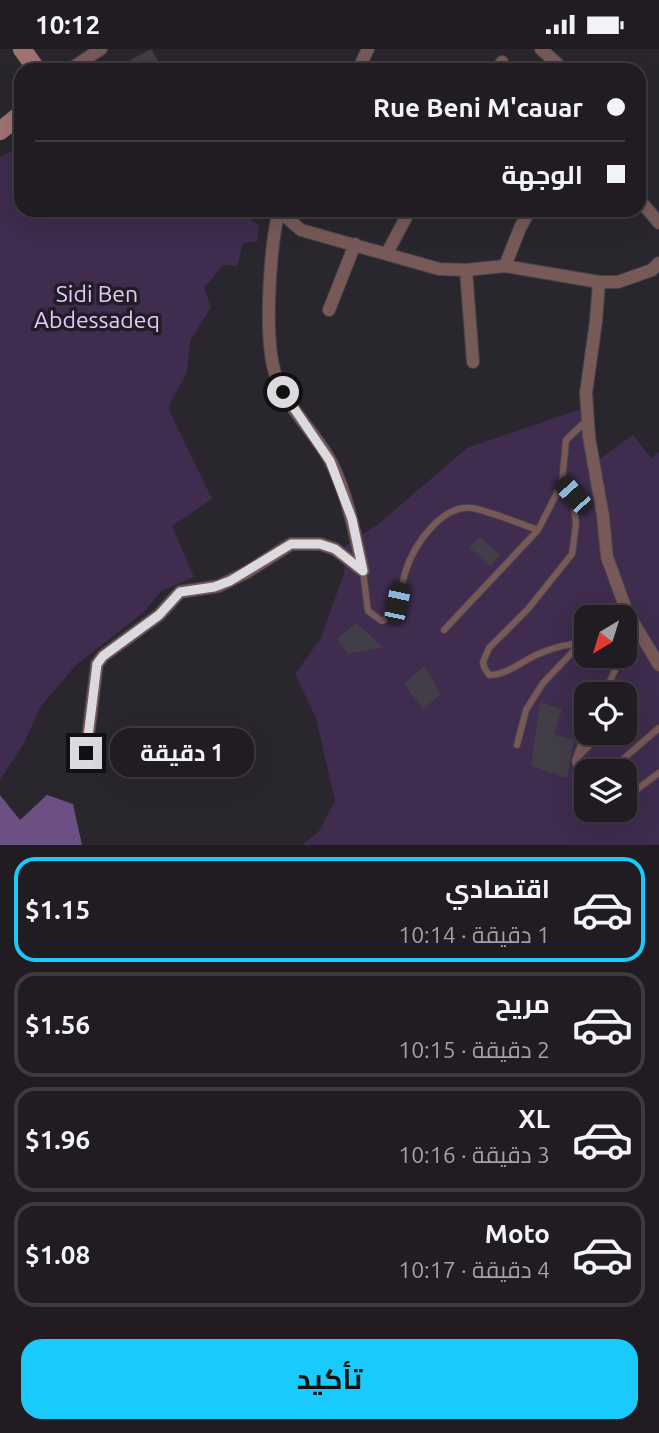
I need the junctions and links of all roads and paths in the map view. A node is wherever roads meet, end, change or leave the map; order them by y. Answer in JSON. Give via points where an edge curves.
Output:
{"nodes":[{"id":1,"x":101,"y":49,"type":"edge"},
{"id":2,"x":541,"y":49,"type":"edge"},
{"id":3,"x":80,"y":63,"type":"edge"},
{"id":4,"x":556,"y":63,"type":"edge"},
{"id":5,"x":14,"y":120,"type":"edge"},
{"id":6,"x":0,"y":131,"type":"edge"},
{"id":7,"x":646,"y":208,"type":"edge"},
{"id":8,"x":275,"y":217,"type":"edge"},
{"id":9,"x":285,"y":217,"type":"edge"},
{"id":10,"x":406,"y":217,"type":"edge"},
{"id":11,"x":526,"y":217,"type":"edge"},
{"id":12,"x":659,"y":223,"type":"edge"},
{"id":13,"x":355,"y":244,"type":"junction"},
{"id":14,"x":387,"y":253,"type":"junction"},
{"id":15,"x":659,"y":263,"type":"edge"},
{"id":16,"x":505,"y":266,"type":"junction"},
{"id":17,"x":466,"y":270,"type":"junction"},
{"id":18,"x":599,"y":282,"type":"junction"},
{"id":19,"x":329,"y":310,"type":"dead end"},
{"id":20,"x":472,"y":362,"type":"dead end"},
{"id":21,"x":587,"y":420,"type":"junction"},
{"id":22,"x":562,"y":483,"type":"junction"},
{"id":23,"x":538,"y":530,"type":"junction"},
{"id":24,"x":363,"y":571,"type":"junction"},
{"id":25,"x":444,"y":630,"type":"dead end"},
{"id":26,"x":574,"y":644,"type":"edge"},
{"id":27,"x":574,"y":653,"type":"edge"},
{"id":28,"x":659,"y":665,"type":"edge"},
{"id":29,"x":659,"y":729,"type":"edge"},
{"id":30,"x":517,"y":745,"type":"dead end"},
{"id":31,"x":590,"y":745,"type":"edge"},
{"id":32,"x":86,"y":753,"type":"dead end"},
{"id":33,"x":577,"y":759,"type":"edge"},
{"id":34,"x":623,"y":759,"type":"edge"},
{"id":35,"x":659,"y":773,"type":"edge"},
{"id":36,"x":637,"y":789,"type":"edge"}],
"edges":[{"from":1,"to":3,"type":"street"},
{"from":2,"to":4,"type":"street"},
{"from":5,"to":6,"type":"street"},
{"from":7,"to":12,"type":"street"},
{"from":8,"to":24,"type":"street","via":[[272,361],[283,392],[330,461],[352,519]]},
{"from":9,"to":13,"type":"street","via":[[302,230]]},
{"from":10,"to":14,"type":"street"},
{"from":11,"to":16,"type":"street"},
{"from":13,"to":14,"type":"street"},
{"from":13,"to":19,"type":"street"},
{"from":14,"to":17,"type":"street","via":[[439,269]]},
{"from":15,"to":18,"type":"street","via":[[634,278]]},
{"from":16,"to":17,"type":"street"},
{"from":16,"to":18,"type":"street"},
{"from":17,"to":20,"type":"street"},
{"from":18,"to":21,"type":"street"},
{"from":21,"to":22,"type":"lane","via":[[566,440]]},
{"from":21,"to":28,"type":"street","via":[[607,557],[627,612]]},
{"from":22,"to":23,"type":"lane"},
{"from":22,"to":26,"type":"lane","via":[[573,495],[572,554],[528,609],[493,642],[484,667],[489,675],[497,675],[536,655]]},
{"from":23,"to":24,"type":"lane","via":[[470,507],[446,514],[428,529],[407,566],[393,613],[382,621],[369,611]]},
{"from":23,"to":25,"type":"lane"},
{"from":24,"to":32,"type":"street","via":[[335,549],[298,543],[219,586],[180,592],[159,615],[97,664]]},
{"from":27,"to":30,"type":"lane","via":[[543,683],[526,710]]},
{"from":29,"to":34,"type":"lane"},
{"from":31,"to":33,"type":"lane"},
{"from":35,"to":36,"type":"lane"}]}
